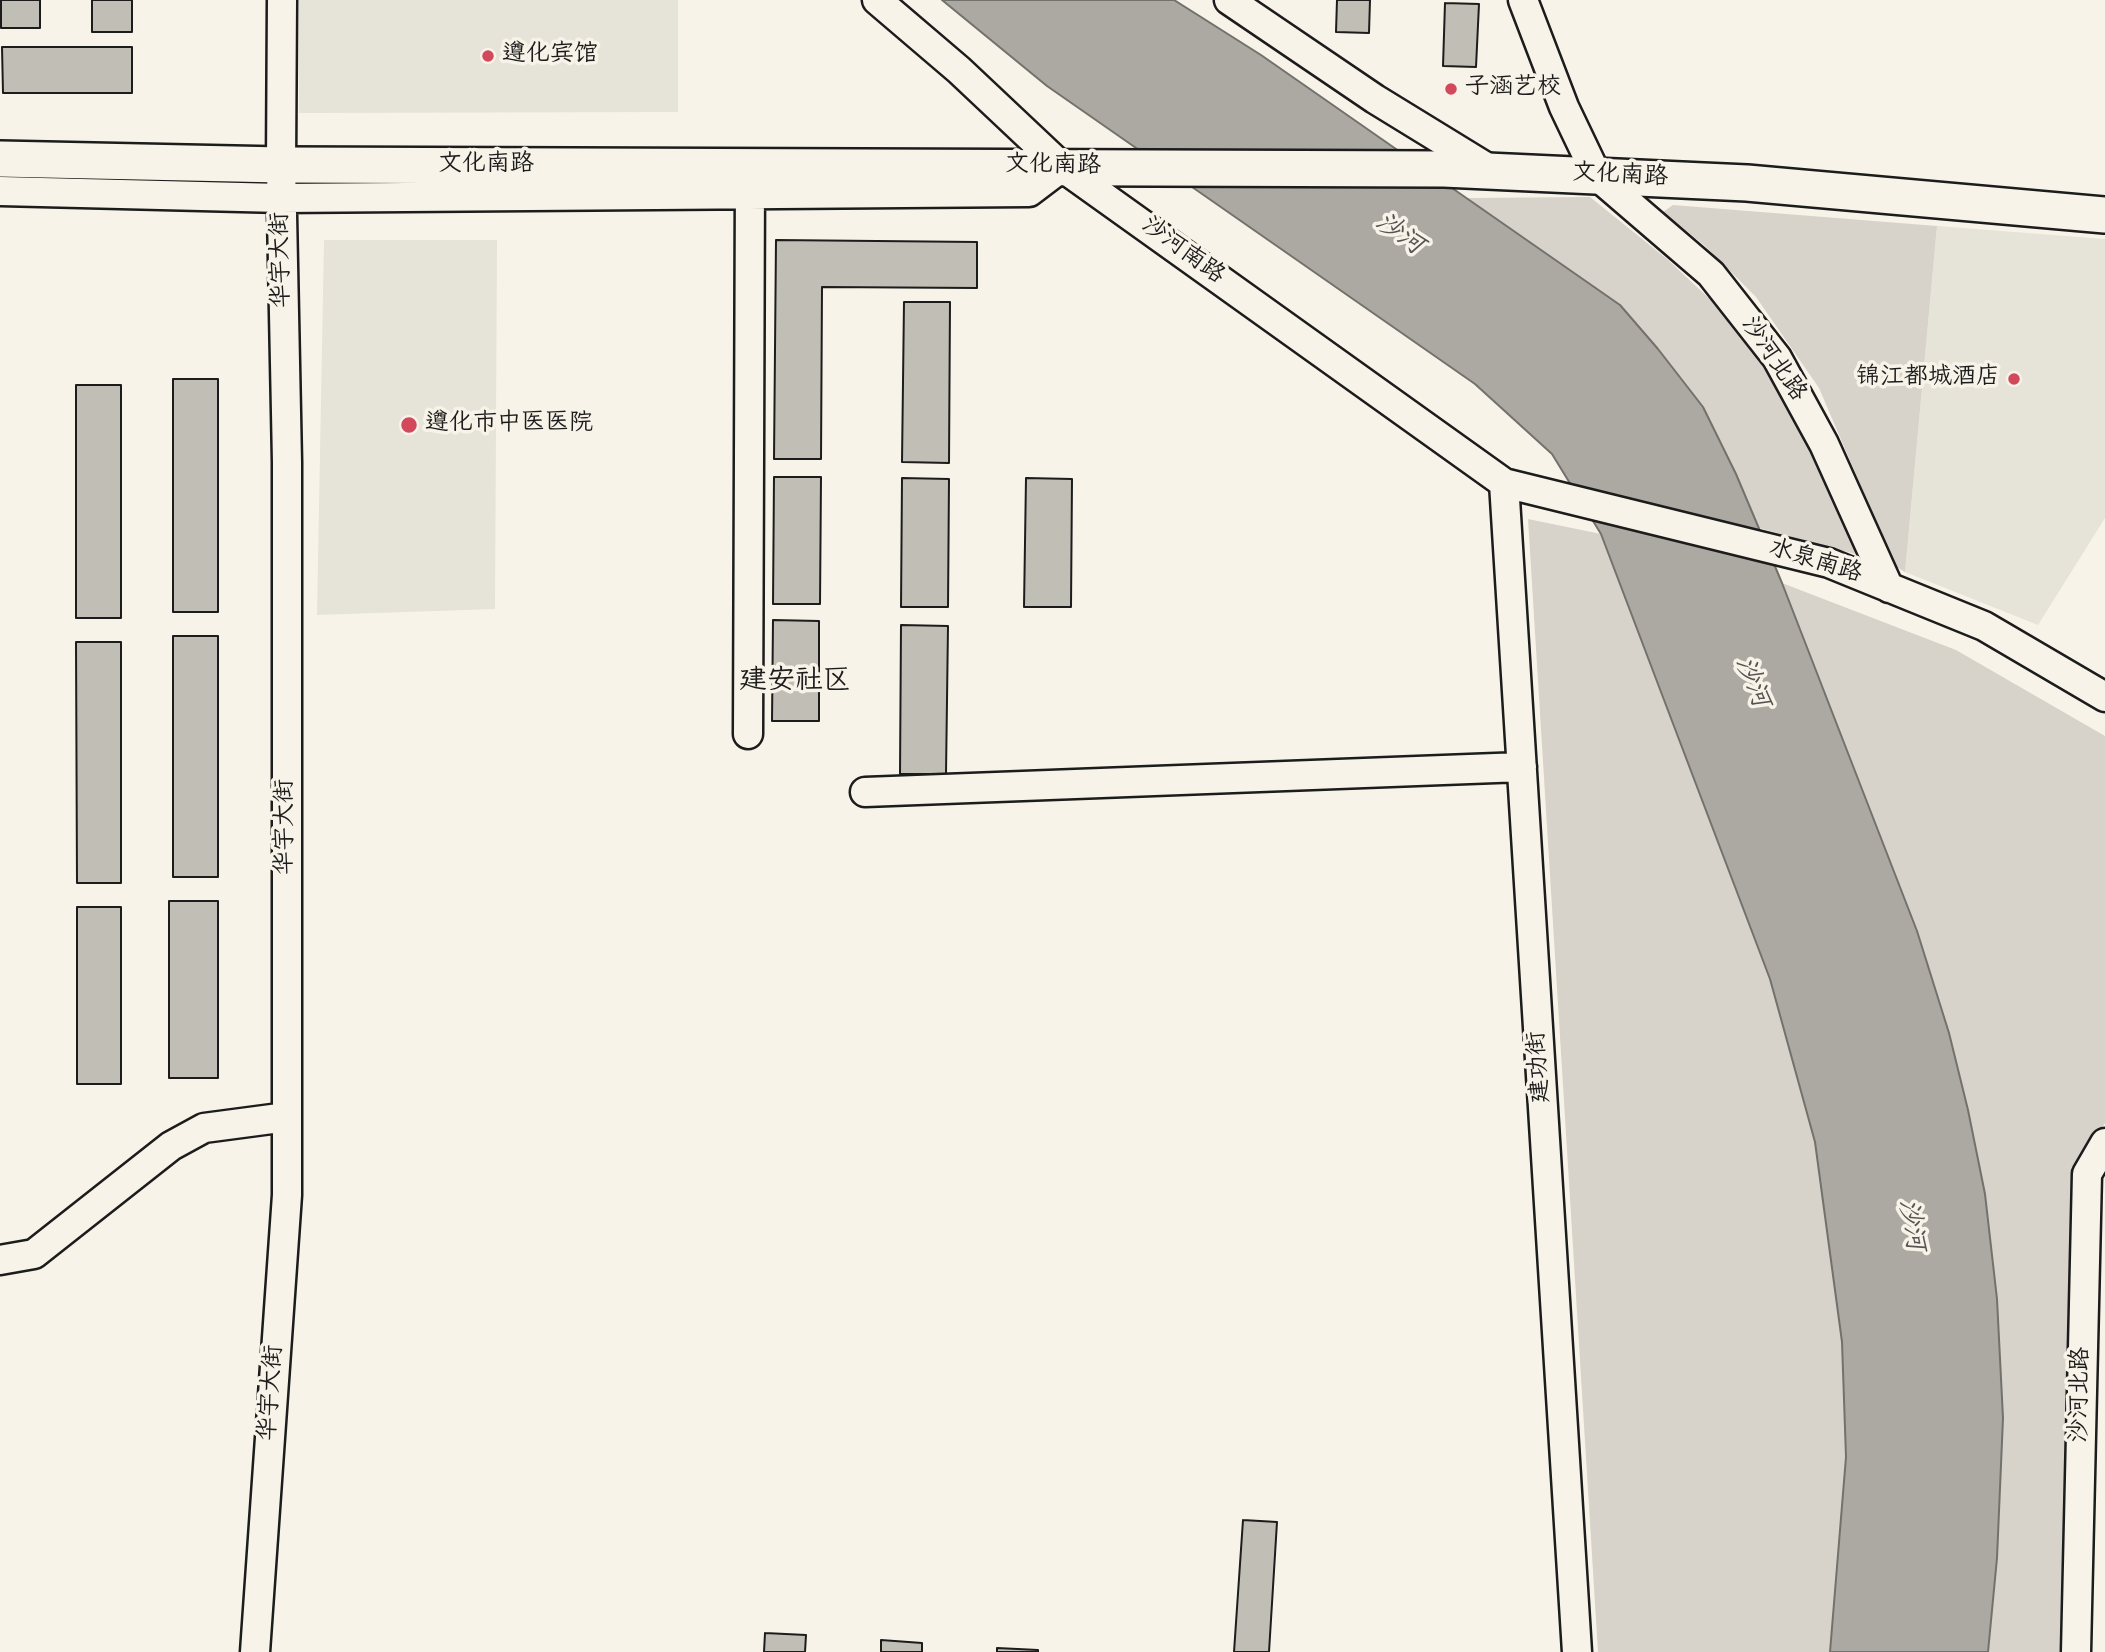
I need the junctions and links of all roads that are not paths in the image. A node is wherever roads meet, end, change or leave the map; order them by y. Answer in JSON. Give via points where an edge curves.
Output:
{"nodes":[{"id":1,"x":282,"y":0,"type":"edge"},
{"id":2,"x":877,"y":0,"type":"edge"},
{"id":3,"x":1229,"y":0,"type":"edge"},
{"id":4,"x":1523,"y":0,"type":"edge"},
{"id":5,"x":0,"y":159,"type":"edge"},
{"id":6,"x":751,"y":166,"type":"junction"},
{"id":7,"x":1062,"y":167,"type":"junction"},
{"id":8,"x":1494,"y":172,"type":"junction"},
{"id":9,"x":1597,"y":176,"type":"junction"},
{"id":10,"x":281,"y":182,"type":"junction"},
{"id":11,"x":0,"y":191,"type":"edge"},
{"id":12,"x":2105,"y":215,"type":"edge"},
{"id":13,"x":1504,"y":483,"type":"junction"},
{"id":14,"x":1889,"y":588,"type":"junction"},
{"id":15,"x":2105,"y":696,"type":"edge"},
{"id":16,"x":748,"y":734,"type":"dead end"},
{"id":17,"x":1522,"y":767,"type":"junction"},
{"id":18,"x":864,"y":792,"type":"dead end"},
{"id":19,"x":287,"y":1117,"type":"junction"},
{"id":20,"x":2105,"y":1143,"type":"edge"},
{"id":21,"x":0,"y":1260,"type":"edge"},
{"id":22,"x":255,"y":1652,"type":"edge"},
{"id":23,"x":1577,"y":1652,"type":"edge"},
{"id":24,"x":2076,"y":1652,"type":"edge"}],
"edges":[{"from":1,"to":10,"type":"street","name":"华宇大街"},
{"from":2,"to":7,"type":"street","name":"沙河南路"},
{"from":3,"to":8,"type":"street","via":[[1375,99]]},
{"from":4,"to":9,"type":"street","via":[[1564,107]]},
{"from":5,"to":10,"type":"main road","name":"文化南路"},
{"from":6,"to":7,"type":"main road","name":"文化南路"},
{"from":6,"to":10,"type":"main road","name":"文化南路"},
{"from":6,"to":16,"type":"street"},
{"from":7,"to":8,"type":"main road","name":"文化南路"},
{"from":7,"to":10,"type":"street","via":[[1029,192]]},
{"from":7,"to":13,"type":"street","name":"沙河南路"},
{"from":8,"to":9,"type":"main road","name":"文化南路"},
{"from":9,"to":12,"type":"main road","name":"文化南路","via":[[1747,183]]},
{"from":9,"to":14,"type":"street","name":"沙河北路","via":[[1711,274],[1777,358],[1824,444]]},
{"from":10,"to":11,"type":"street"},
{"from":10,"to":19,"type":"street","name":"华宇大街","via":[[287,462]]},
{"from":13,"to":14,"type":"street","name":"水泉南路","via":[[1829,563]]},
{"from":13,"to":17,"type":"street","name":"建功街"},
{"from":14,"to":15,"type":"street","name":"水泉南路","via":[[1984,626]]},
{"from":17,"to":18,"type":"street"},
{"from":17,"to":23,"type":"street","name":"建功街"},
{"from":19,"to":21,"type":"street","via":[[204,1128],[171,1146],[34,1254]]},
{"from":19,"to":22,"type":"street","name":"华宇大街","via":[[287,1195]]},
{"from":20,"to":24,"type":"street","name":"沙河北路","via":[[2087,1174]]}]}
